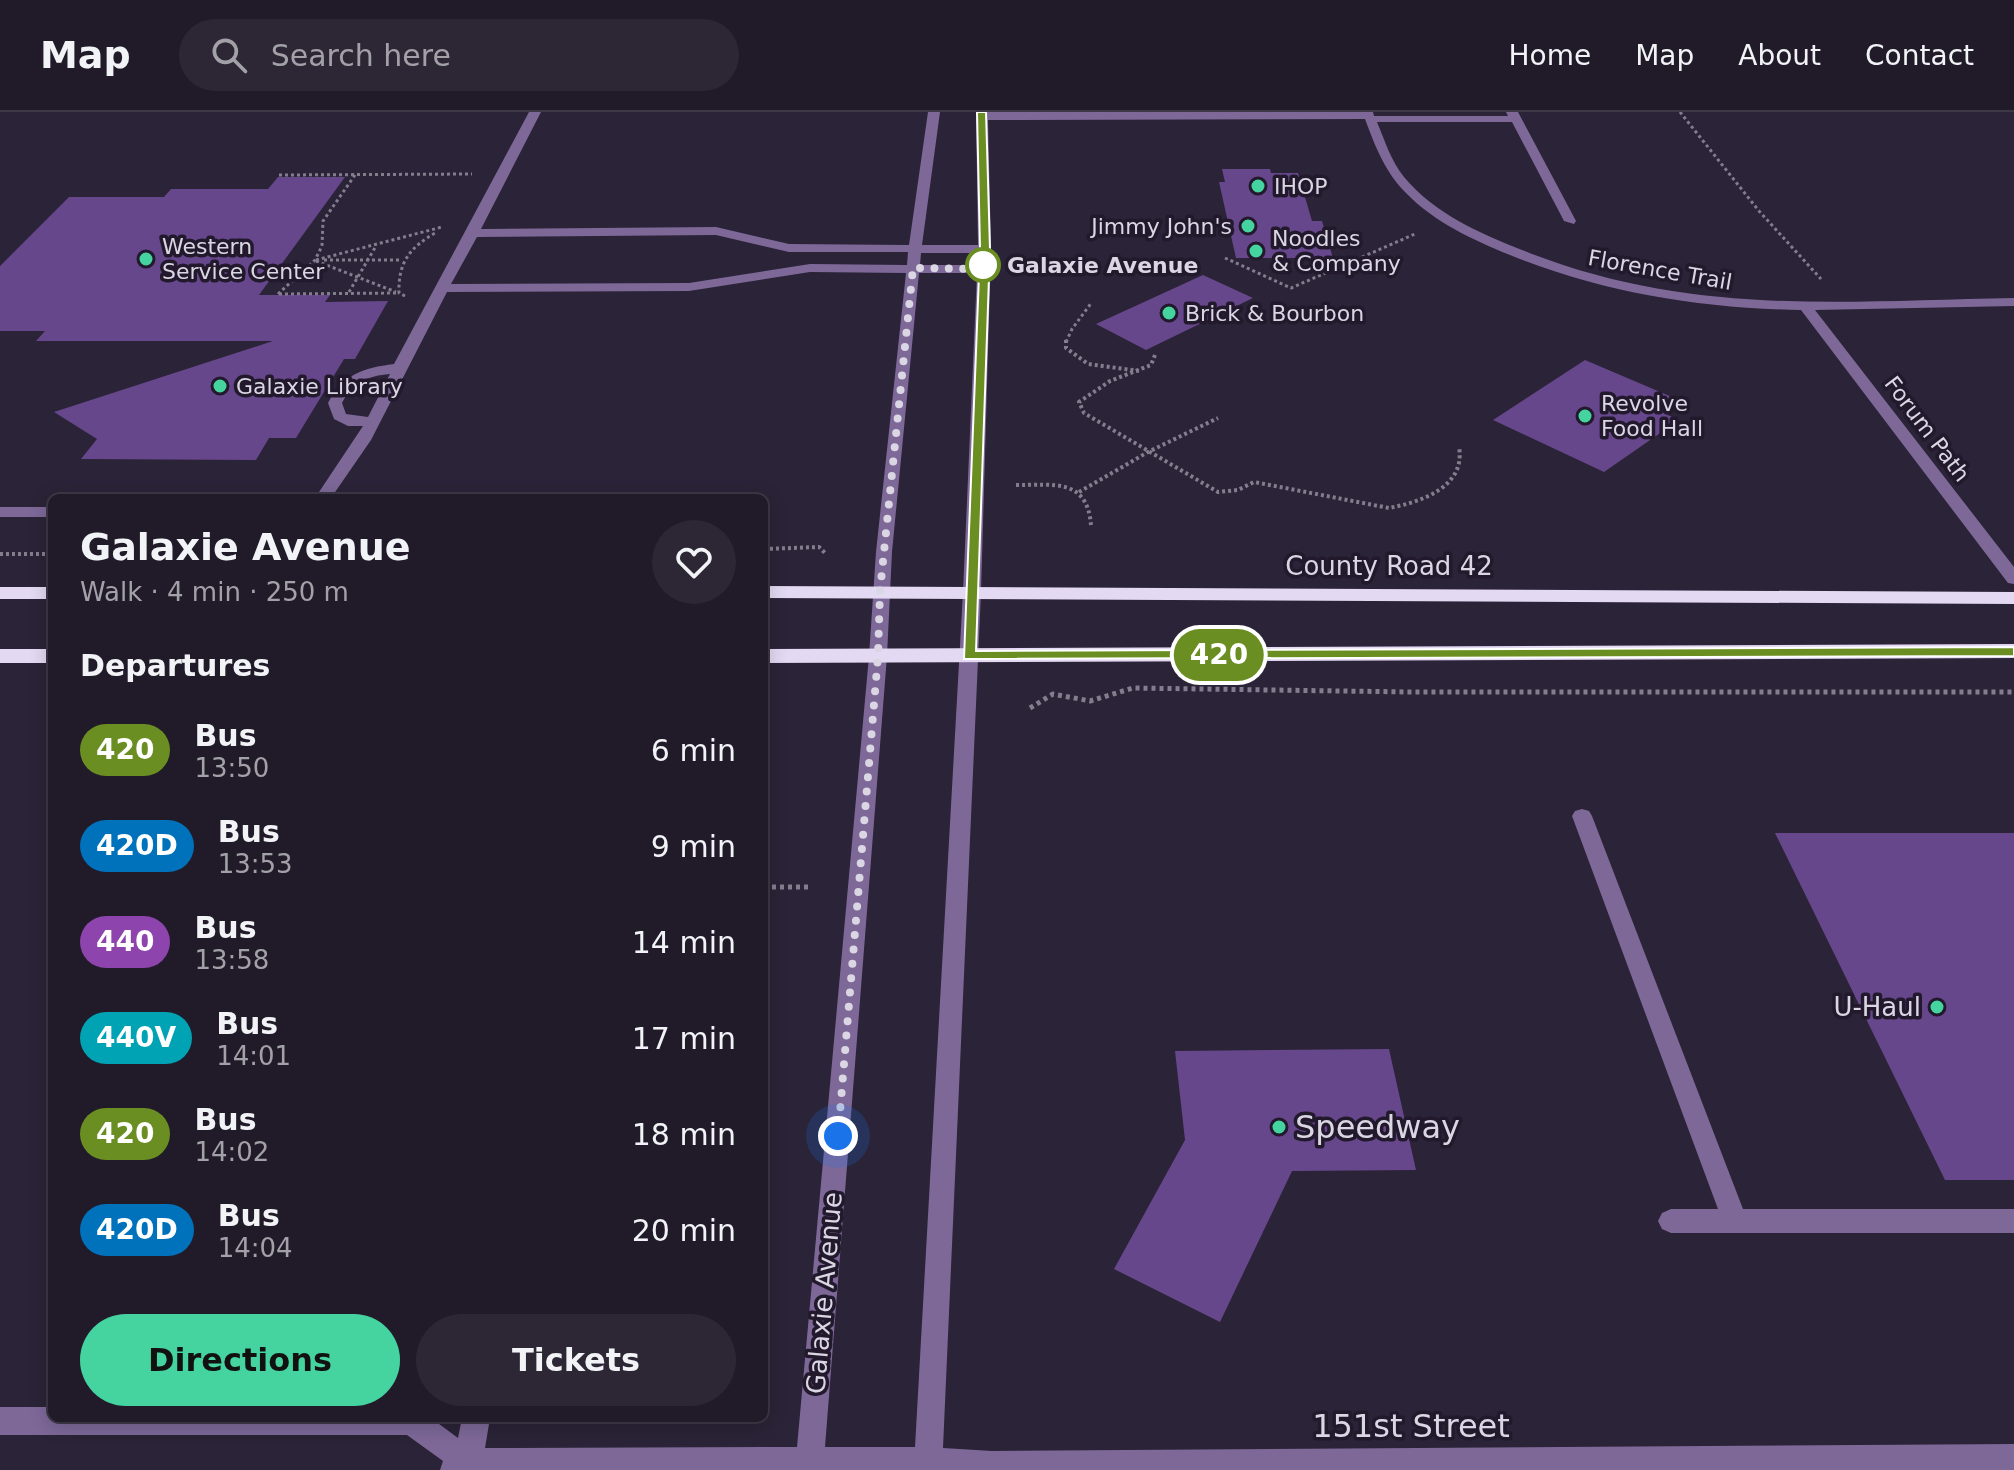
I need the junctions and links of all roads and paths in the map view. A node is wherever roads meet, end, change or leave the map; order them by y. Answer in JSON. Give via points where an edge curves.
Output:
{"nodes":[{"id":1,"x":535,"y":112,"type":"edge"},
{"id":2,"x":934,"y":112,"type":"edge"},
{"id":3,"x":1680,"y":112,"type":"edge"},
{"id":4,"x":982,"y":114,"type":"edge"},
{"id":5,"x":1514,"y":115,"type":"edge"},
{"id":6,"x":1369,"y":116,"type":"edge"},
{"id":7,"x":485,"y":174,"type":"dead end"},
{"id":8,"x":279,"y":175,"type":"dead end"},
{"id":9,"x":355,"y":175,"type":"junction"},
{"id":10,"x":1570,"y":221,"type":"dead end"},
{"id":11,"x":454,"y":224,"type":"dead end"},
{"id":12,"x":473,"y":233,"type":"junction"},
{"id":13,"x":1415,"y":234,"type":"dead end"},
{"id":14,"x":377,"y":244,"type":"junction"},
{"id":15,"x":915,"y":249,"type":"junction"},
{"id":16,"x":985,"y":249,"type":"junction"},
{"id":17,"x":1225,"y":258,"type":"dead end"},
{"id":18,"x":315,"y":260,"type":"junction"},
{"id":19,"x":367,"y":260,"type":"junction"},
{"id":20,"x":402,"y":260,"type":"dead end"},
{"id":21,"x":913,"y":268,"type":"junction"},
{"id":22,"x":982,"y":269,"type":"junction"},
{"id":23,"x":358,"y":277,"type":"junction"},
{"id":24,"x":1822,"y":280,"type":"dead end"},
{"id":25,"x":443,"y":288,"type":"junction"},
{"id":26,"x":348,"y":293,"type":"junction"},
{"id":27,"x":1092,"y":302,"type":"dead end"},
{"id":28,"x":2014,"y":302,"type":"edge"},
{"id":29,"x":1804,"y":305,"type":"junction"},
{"id":30,"x":1155,"y":355,"type":"dead end"},
{"id":31,"x":400,"y":368,"type":"junction"},
{"id":32,"x":1139,"y":371,"type":"junction"},
{"id":33,"x":1218,"y":418,"type":"dead end"},
{"id":34,"x":371,"y":422,"type":"junction"},
{"id":35,"x":1459,"y":447,"type":"dead end"},
{"id":36,"x":1148,"y":452,"type":"junction"},
{"id":37,"x":1016,"y":485,"type":"dead end"},
{"id":38,"x":1079,"y":492,"type":"junction"},
{"id":39,"x":326,"y":494,"type":"edge"},
{"id":40,"x":0,"y":512,"type":"edge"},
{"id":41,"x":48,"y":512,"type":"edge"},
{"id":42,"x":1091,"y":525,"type":"dead end"},
{"id":43,"x":768,"y":549,"type":"edge"},
{"id":44,"x":825,"y":553,"type":"dead end"},
{"id":45,"x":0,"y":554,"type":"edge"},
{"id":46,"x":48,"y":554,"type":"edge"},
{"id":47,"x":2014,"y":579,"type":"edge"},
{"id":48,"x":880,"y":591,"type":"junction"},
{"id":49,"x":768,"y":592,"type":"edge"},
{"id":50,"x":972,"y":592,"type":"junction"},
{"id":51,"x":0,"y":593,"type":"edge"},
{"id":52,"x":48,"y":593,"type":"edge"},
{"id":53,"x":2014,"y":598,"type":"edge"},
{"id":54,"x":2014,"y":651,"type":"edge"},
{"id":55,"x":0,"y":656,"type":"edge"},
{"id":56,"x":48,"y":656,"type":"edge"},
{"id":57,"x":768,"y":656,"type":"edge"},
{"id":58,"x":878,"y":656,"type":"junction"},
{"id":59,"x":969,"y":656,"type":"junction"},
{"id":60,"x":2014,"y":692,"type":"edge"},
{"id":61,"x":1030,"y":708,"type":"dead end"},
{"id":62,"x":1582,"y":816,"type":"dead end"},
{"id":63,"x":768,"y":887,"type":"edge"},
{"id":64,"x":808,"y":887,"type":"dead end"},
{"id":65,"x":1671,"y":1221,"type":"dead end"},
{"id":66,"x":1735,"y":1221,"type":"junction"},
{"id":67,"x":2014,"y":1221,"type":"edge"},
{"id":68,"x":0,"y":1421,"type":"edge"},
{"id":69,"x":48,"y":1421,"type":"edge"},
{"id":70,"x":412,"y":1422,"type":"edge"},
{"id":71,"x":475,"y":1422,"type":"edge"},
{"id":72,"x":2014,"y":1458,"type":"edge"},
{"id":73,"x":461,"y":1466,"type":"edge"},
{"id":74,"x":809,"y":1466,"type":"edge"},
{"id":75,"x":928,"y":1466,"type":"edge"}],
"edges":[{"from":1,"to":12,"type":"street"},
{"from":2,"to":15,"type":"street","name":"Galaxie Avenue"},
{"from":3,"to":24,"type":"path"},
{"from":4,"to":6,"type":"street"},
{"from":4,"to":16,"type":"street"},
{"from":5,"to":6,"type":"street"},
{"from":5,"to":10,"type":"street"},
{"from":6,"to":29,"type":"street","name":"Florence Trail","via":[[1402,181],[1486,241],[1579,276],[1662,295]]},
{"from":7,"to":9,"type":"path"},
{"from":8,"to":9,"type":"path"},
{"from":9,"to":18,"type":"path","via":[[323,221],[322,246]]},
{"from":11,"to":14,"type":"path"},
{"from":12,"to":15,"type":"street","via":[[716,231],[789,248]]},
{"from":12,"to":25,"type":"street"},
{"from":13,"to":17,"type":"path","via":[[1291,288]]},
{"from":14,"to":18,"type":"path"},
{"from":14,"to":19,"type":"path"},
{"from":15,"to":16,"type":"street"},
{"from":15,"to":21,"type":"street","name":"Galaxie Avenue"},
{"from":16,"to":22,"type":"street"},
{"from":18,"to":19,"type":"path"},
{"from":18,"to":23,"type":"path"},
{"from":18,"to":26,"type":"path","via":[[278,294]]},
{"from":19,"to":20,"type":"path"},
{"from":19,"to":23,"type":"path"},
{"from":21,"to":22,"type":"street"},
{"from":21,"to":25,"type":"street","via":[[810,268],[689,287]]},
{"from":21,"to":48,"type":"street","name":"Galaxie Avenue"},
{"from":22,"to":50,"type":"street"},
{"from":23,"to":26,"type":"path"},
{"from":23,"to":26,"type":"path","via":[[399,293]]},
{"from":25,"to":31,"type":"street"},
{"from":27,"to":32,"type":"path","via":[[1070,327],[1066,348],[1088,364]]},
{"from":28,"to":29,"type":"street","name":"Florence Trail"},
{"from":29,"to":47,"type":"street","name":"Forum Path"},
{"from":30,"to":32,"type":"path","via":[[1151,365]]},
{"from":31,"to":34,"type":"street"},
{"from":31,"to":34,"type":"street","via":[[361,374],[340,391],[335,403],[339,416]]},
{"from":32,"to":36,"type":"path","via":[[1110,381],[1079,402],[1084,413]]},
{"from":33,"to":36,"type":"path"},
{"from":34,"to":39,"type":"street"},
{"from":35,"to":36,"type":"path","via":[[1461,458],[1449,485],[1411,504],[1389,508],[1254,482],[1218,492]]},
{"from":36,"to":38,"type":"path"},
{"from":37,"to":38,"type":"path"},
{"from":38,"to":42,"type":"path","via":[[1087,499]]},
{"from":40,"to":41,"type":"street"},
{"from":43,"to":44,"type":"path","via":[[819,547]]},
{"from":45,"to":46,"type":"path"},
{"from":48,"to":49,"type":"highway","name":"County Road 42"},
{"from":48,"to":50,"type":"highway","name":"County Road 42"},
{"from":48,"to":58,"type":"street","name":"Galaxie Avenue"},
{"from":50,"to":53,"type":"highway","name":"County Road 42"},
{"from":50,"to":59,"type":"street"},
{"from":51,"to":52,"type":"highway"},
{"from":54,"to":59,"type":"highway"},
{"from":55,"to":56,"type":"highway"},
{"from":57,"to":58,"type":"highway"},
{"from":58,"to":59,"type":"highway"},
{"from":58,"to":74,"type":"street","name":"Galaxie Avenue"},
{"from":59,"to":75,"type":"street"},
{"from":60,"to":61,"type":"path","via":[[1133,688],[1090,701],[1053,694]]},
{"from":62,"to":66,"type":"street"},
{"from":63,"to":64,"type":"path"},
{"from":65,"to":66,"type":"street"},
{"from":66,"to":67,"type":"street"},
{"from":68,"to":69,"type":"street"},
{"from":70,"to":73,"type":"street"},
{"from":71,"to":73,"type":"street"},
{"from":72,"to":75,"type":"street","name":"151st Street"},
{"from":73,"to":74,"type":"street","name":"151st Street"},
{"from":74,"to":75,"type":"street","name":"151st Street"}]}
